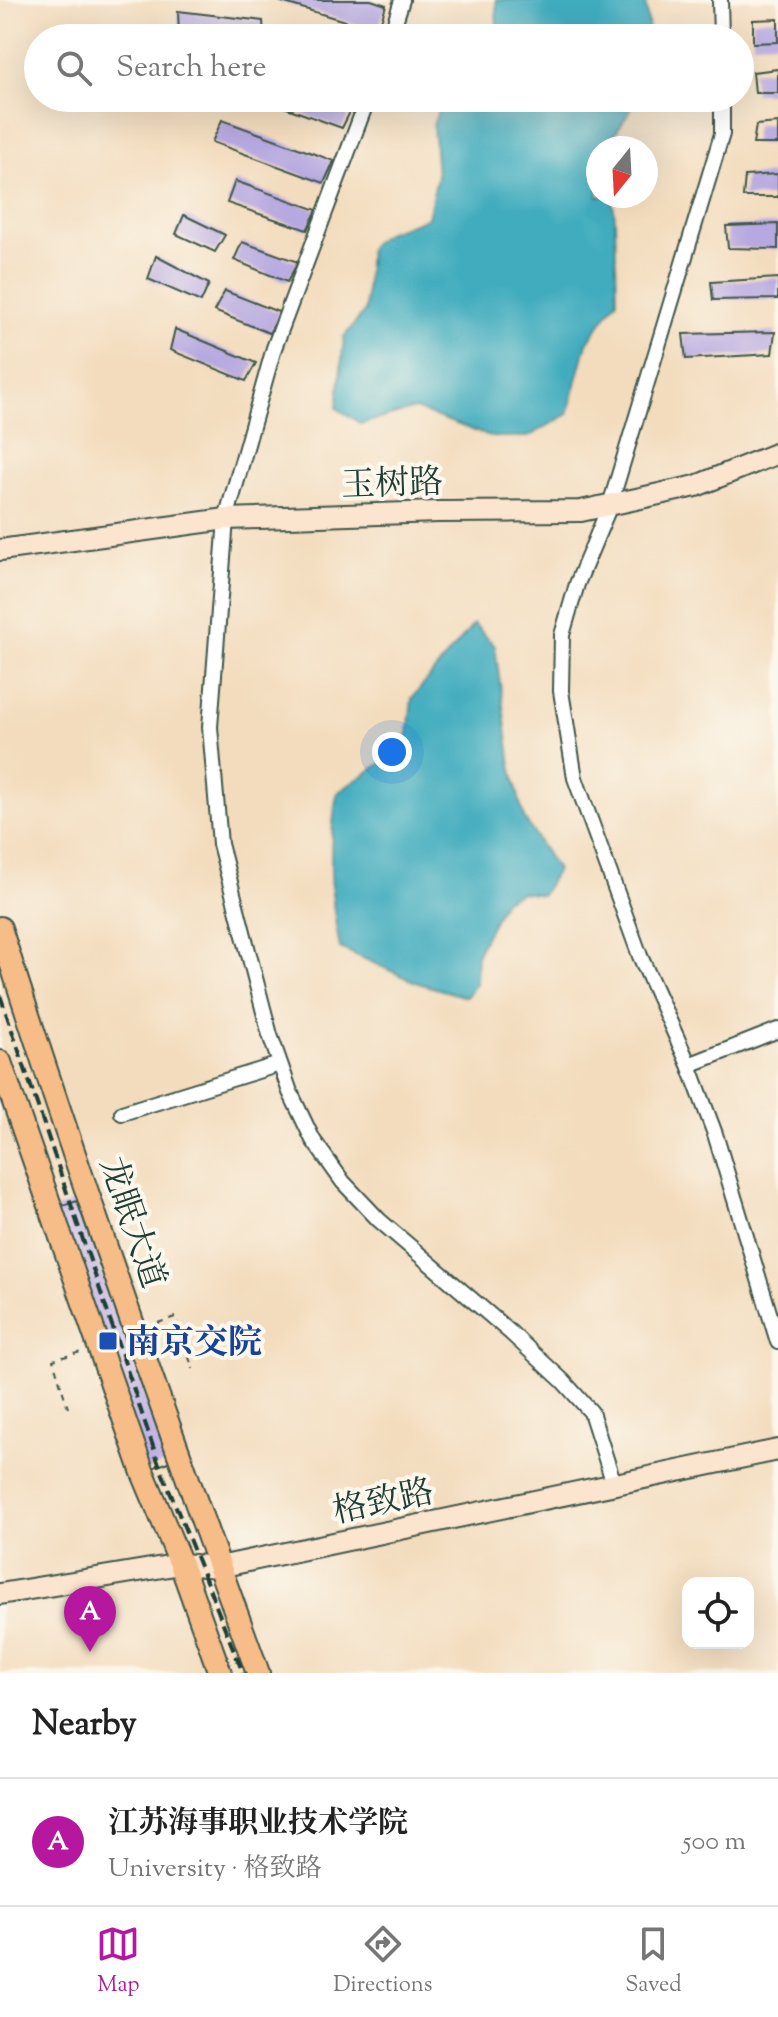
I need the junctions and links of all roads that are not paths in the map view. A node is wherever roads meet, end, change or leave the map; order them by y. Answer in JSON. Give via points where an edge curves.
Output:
{"nodes":[{"id":1,"x":402,"y":0,"type":"edge"},
{"id":2,"x":720,"y":0,"type":"edge"},
{"id":3,"x":394,"y":24,"type":"edge"},
{"id":4,"x":721,"y":24,"type":"edge"},
{"id":5,"x":363,"y":112,"type":"edge"},
{"id":6,"x":722,"y":112,"type":"edge"},
{"id":7,"x":778,"y":453,"type":"edge"},
{"id":8,"x":610,"y":505,"type":"junction"},
{"id":9,"x":226,"y":519,"type":"junction"},
{"id":10,"x":0,"y":550,"type":"edge"},
{"id":11,"x":0,"y":928,"type":"edge"},
{"id":12,"x":778,"y":1030,"type":"edge"},
{"id":13,"x":0,"y":1062,"type":"edge"},
{"id":14,"x":280,"y":1064,"type":"junction"},
{"id":15,"x":689,"y":1065,"type":"junction"},
{"id":16,"x":122,"y":1113,"type":"dead end"},
{"id":17,"x":778,"y":1342,"type":"edge"},
{"id":18,"x":778,"y":1450,"type":"edge"},
{"id":19,"x":614,"y":1484,"type":"junction"},
{"id":20,"x":181,"y":1564,"type":"junction"},
{"id":21,"x":219,"y":1567,"type":"junction"},
{"id":22,"x":0,"y":1594,"type":"edge"},
{"id":23,"x":220,"y":1673,"type":"edge"},
{"id":24,"x":258,"y":1673,"type":"edge"}],
"edges":[{"from":1,"to":3,"type":"street"},
{"from":2,"to":4,"type":"street"},
{"from":5,"to":9,"type":"street","via":[[274,348]]},
{"from":6,"to":8,"type":"street","via":[[722,134]]},
{"from":7,"to":8,"type":"main road","name":"玉树路","via":[[696,486]]},
{"from":8,"to":9,"type":"main road","name":"玉树路","via":[[581,511]]},
{"from":8,"to":15,"type":"street","via":[[562,635],[561,691],[575,778],[640,956]]},
{"from":9,"to":10,"type":"main road","name":"玉树路"},
{"from":9,"to":14,"type":"street","via":[[210,727],[220,844]]},
{"from":11,"to":21,"type":"main road","name":"龙眠大道"},
{"from":12,"to":15,"type":"street"},
{"from":13,"to":20,"type":"main road","via":[[143,1473]]},
{"from":14,"to":16,"type":"street"},
{"from":14,"to":19,"type":"street","via":[[313,1140],[343,1182],[591,1412]]},
{"from":15,"to":17,"type":"street"},
{"from":18,"to":19,"type":"main road","name":"格致路"},
{"from":19,"to":21,"type":"main road","name":"格致路"},
{"from":20,"to":21,"type":"main road","name":"格致路"},
{"from":20,"to":22,"type":"main road","name":"格致路"},
{"from":20,"to":23,"type":"main road"},
{"from":21,"to":24,"type":"main road","name":"龙眠大道"}]}
